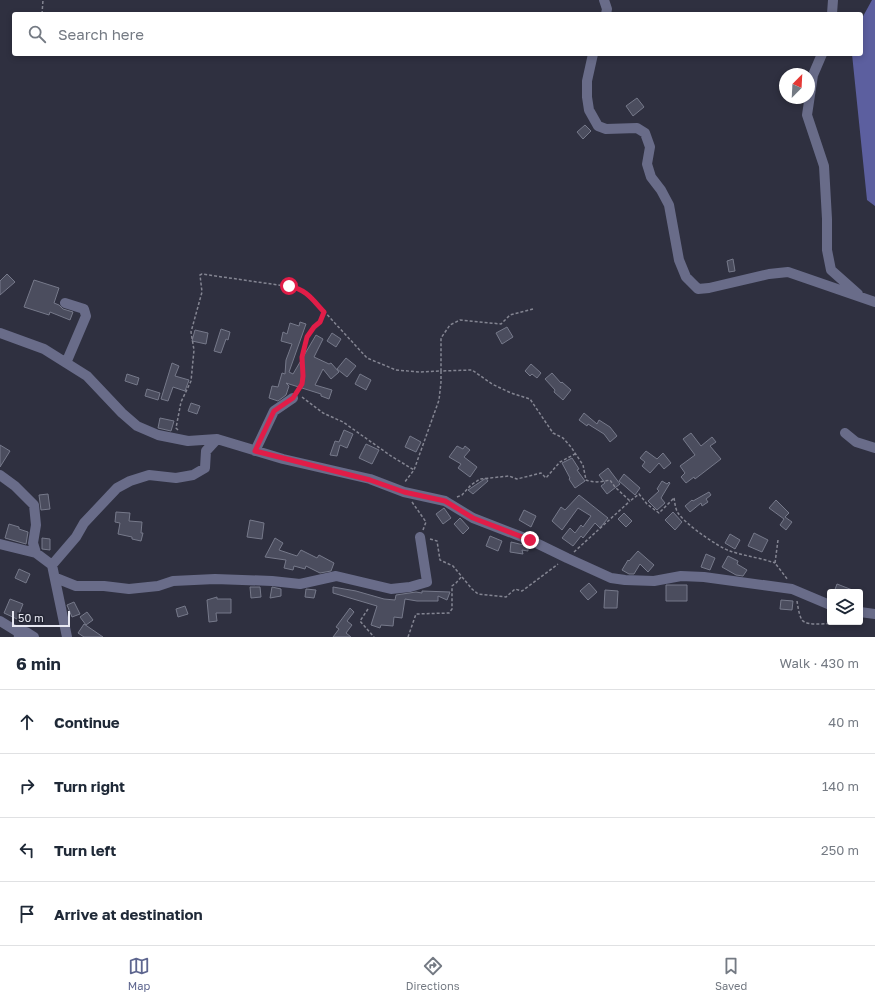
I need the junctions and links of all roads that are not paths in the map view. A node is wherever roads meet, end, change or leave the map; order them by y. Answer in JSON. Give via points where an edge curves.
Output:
{"nodes":[{"id":1,"x":604,"y":0,"type":"edge"},
{"id":2,"x":833,"y":0,"type":"edge"},
{"id":3,"x":606,"y":12,"type":"edge"},
{"id":4,"x":832,"y":12,"type":"edge"},
{"id":5,"x":593,"y":56,"type":"edge"},
{"id":6,"x":821,"y":56,"type":"edge"},
{"id":7,"x":875,"y":302,"type":"edge"},
{"id":8,"x":65,"y":303,"type":"dead end"},
{"id":9,"x":0,"y":333,"type":"edge"},
{"id":10,"x":66,"y":363,"type":"junction"},
{"id":11,"x":293,"y":398,"type":"road end"},
{"id":12,"x":845,"y":433,"type":"dead end"},
{"id":13,"x":216,"y":439,"type":"junction"},
{"id":14,"x":875,"y":448,"type":"edge"},
{"id":15,"x":255,"y":451,"type":"junction"},
{"id":16,"x":0,"y":475,"type":"edge"},
{"id":17,"x":420,"y":537,"type":"dead end"},
{"id":18,"x":0,"y":544,"type":"edge"},
{"id":19,"x":36,"y":552,"type":"junction"},
{"id":20,"x":52,"y":565,"type":"junction"},
{"id":21,"x":56,"y":578,"type":"junction"},
{"id":22,"x":827,"y":603,"type":"edge"},
{"id":23,"x":863,"y":612,"type":"edge"},
{"id":24,"x":875,"y":614,"type":"edge"},
{"id":25,"x":0,"y":621,"type":"edge"},
{"id":26,"x":18,"y":635,"type":"edge"},
{"id":27,"x":34,"y":637,"type":"edge"},
{"id":28,"x":67,"y":637,"type":"edge"}],
"edges":[{"from":1,"to":3,"type":"street"},
{"from":2,"to":4,"type":"street"},
{"from":5,"to":7,"type":"street","via":[[587,81],[589,110],[598,126],[606,129],[637,128],[645,133],[650,147],[647,164],[651,176],[669,205],[679,260],[686,277],[698,289],[788,272]]},
{"from":6,"to":7,"type":"street","via":[[813,75],[806,115],[824,166],[827,250],[831,270],[856,292]]},
{"from":8,"to":10,"type":"street","via":[[84,309],[86,316]]},
{"from":9,"to":10,"type":"street","via":[[44,349]]},
{"from":10,"to":13,"type":"street","via":[[87,376],[137,426],[158,435],[188,440]]},
{"from":11,"to":15,"type":"street","via":[[274,411]]},
{"from":12,"to":14,"type":"street","via":[[856,442]]},
{"from":13,"to":15,"type":"street"},
{"from":13,"to":20,"type":"street","via":[[206,451],[205,468],[193,475],[176,478],[149,475],[117,488],[84,522],[76,537]]},
{"from":15,"to":22,"type":"street","via":[[445,501],[473,518],[530,540],[611,578],[654,581],[681,576],[704,577],[792,589]]},
{"from":16,"to":19,"type":"street","via":[[34,505],[36,525],[33,543]]},
{"from":17,"to":21,"type":"street","via":[[427,582],[410,587],[391,589],[336,576],[300,584],[215,579],[173,581],[158,586],[129,589],[76,586]]},
{"from":18,"to":19,"type":"street"},
{"from":19,"to":20,"type":"street"},
{"from":20,"to":21,"type":"street"},
{"from":21,"to":28,"type":"street"},
{"from":23,"to":24,"type":"street"},
{"from":25,"to":26,"type":"street"},
{"from":26,"to":27,"type":"street","via":[[26,632]]}]}
